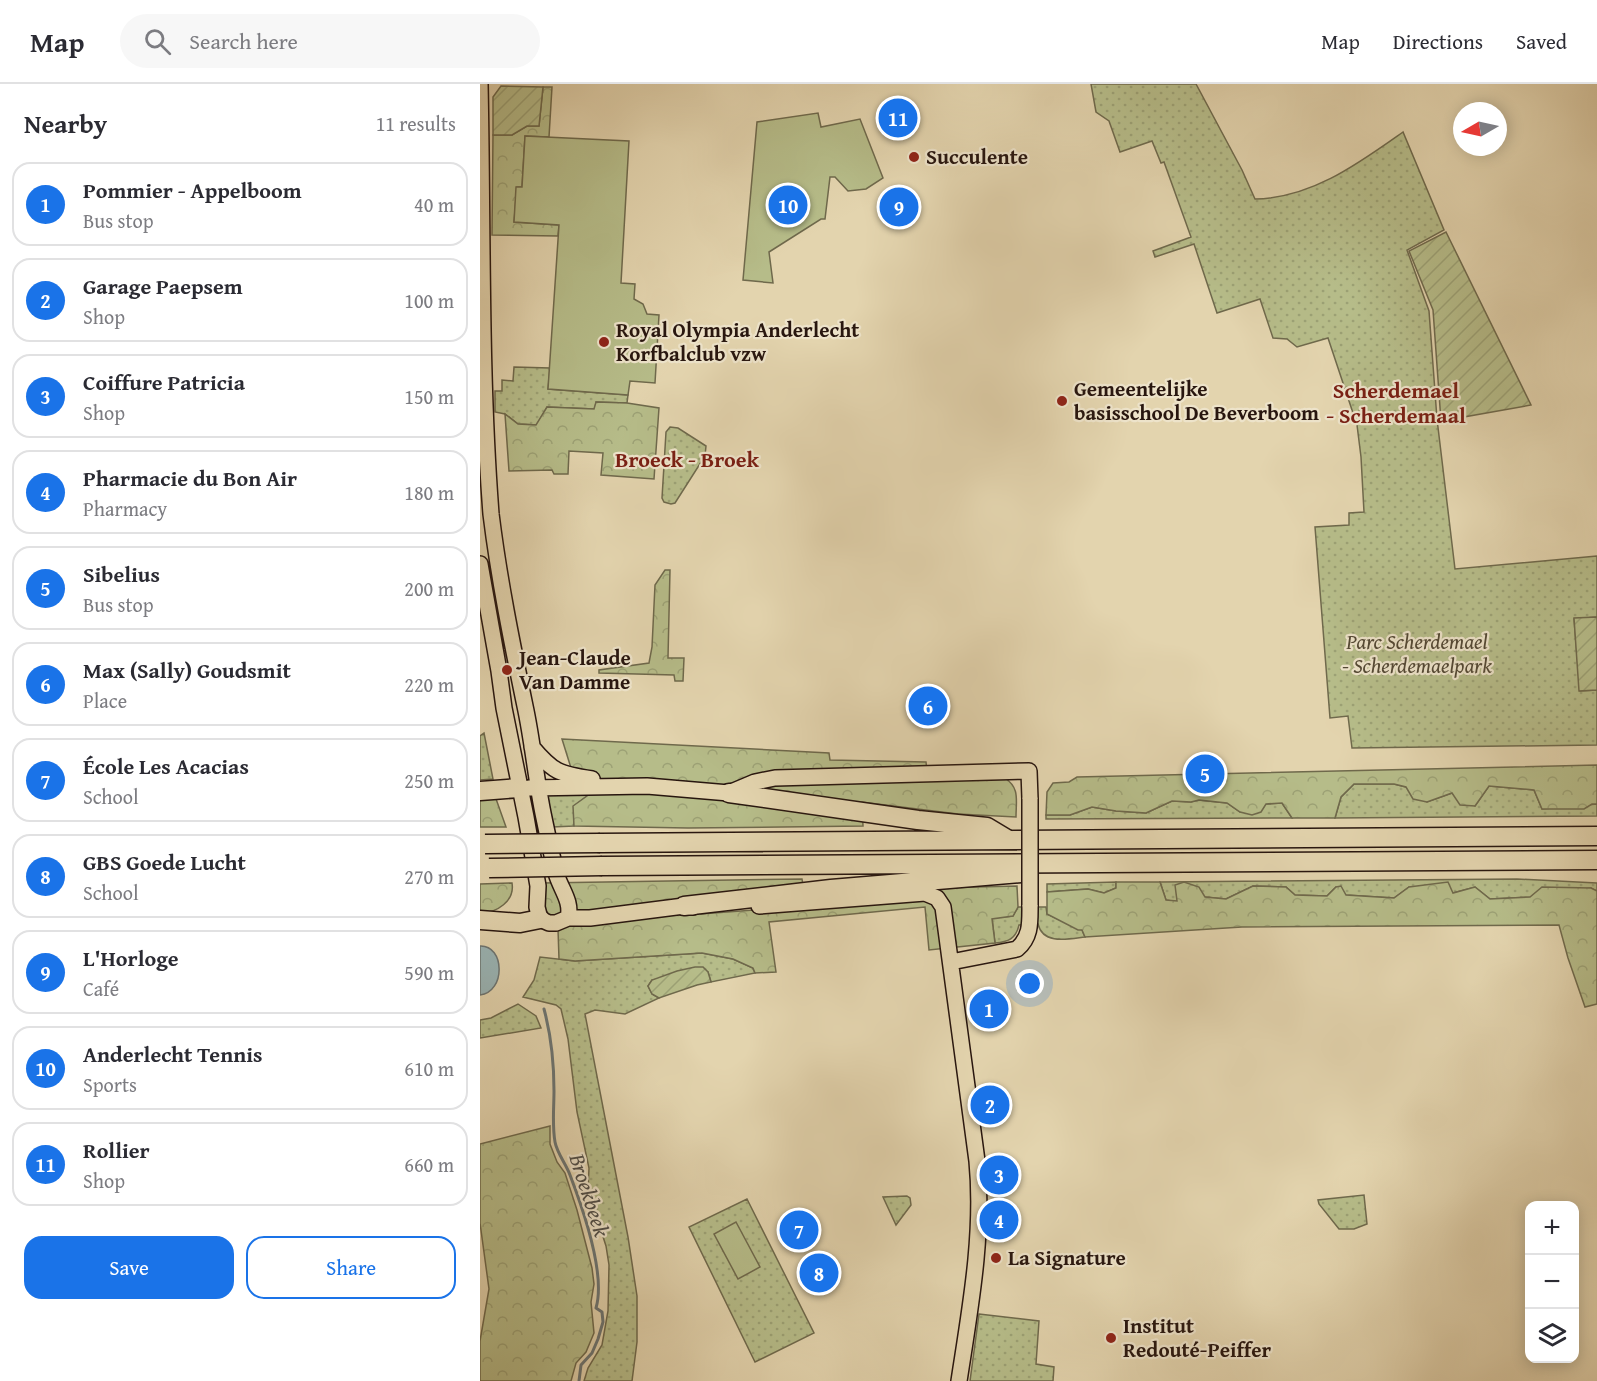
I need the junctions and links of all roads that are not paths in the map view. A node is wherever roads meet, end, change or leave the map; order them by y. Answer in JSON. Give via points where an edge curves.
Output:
{"nodes":[{"id":1,"x":480,"y":84,"type":"edge"},
{"id":2,"x":480,"y":564,"type":"edge"},
{"id":3,"x":531,"y":746,"type":"junction"},
{"id":4,"x":612,"y":786,"type":"junction"},
{"id":5,"x":519,"y":788,"type":"junction"},
{"id":6,"x":538,"y":788,"type":"junction"},
{"id":7,"x":480,"y":790,"type":"edge"},
{"id":8,"x":729,"y":793,"type":"junction"},
{"id":9,"x":1597,"y":836,"type":"edge"},
{"id":10,"x":1008,"y":840,"type":"junction"},
{"id":11,"x":483,"y":844,"type":"edge"},
{"id":12,"x":1597,"y":860,"type":"edge"},
{"id":13,"x":1094,"y":863,"type":"junction"},
{"id":14,"x":485,"y":868,"type":"edge"},
{"id":15,"x":684,"y":906,"type":"junction"},
{"id":16,"x":568,"y":918,"type":"junction"},
{"id":17,"x":540,"y":919,"type":"junction"},
{"id":18,"x":480,"y":920,"type":"edge"},
{"id":19,"x":951,"y":962,"type":"junction"},
{"id":20,"x":959,"y":1381,"type":"edge"}],
"edges":[{"from":1,"to":3,"type":"main road","via":[[480,363],[486,470],[504,603]]},
{"from":2,"to":5,"type":"main road"},
{"from":3,"to":4,"type":"main road","via":[[554,770]]},
{"from":3,"to":6,"type":"main road"},
{"from":4,"to":6,"type":"main road"},
{"from":4,"to":8,"type":"main road"},
{"from":5,"to":6,"type":"main road"},
{"from":5,"to":7,"type":"highway"},
{"from":5,"to":17,"type":"main road","via":[[538,886]]},
{"from":6,"to":16,"type":"main road","via":[[557,876],[568,901]]},
{"from":8,"to":10,"type":"highway","via":[[987,828]]},
{"from":8,"to":19,"type":"main road","bridge":true,"via":[[774,778],[1029,771],[1028,935],[1017,949]]},
{"from":9,"to":10,"type":"highway"},
{"from":10,"to":11,"type":"highway","bridge":true},
{"from":12,"to":13,"type":"highway"},
{"from":13,"to":14,"type":"highway","bridge":true},
{"from":13,"to":15,"type":"highway"},
{"from":15,"to":16,"type":"main road"},
{"from":15,"to":19,"type":"main road","via":[[714,909],[930,894],[943,907]]},
{"from":16,"to":17,"type":"main road","via":[[556,923]]},
{"from":17,"to":18,"type":"highway"},
{"from":19,"to":20,"type":"main road","via":[[979,1194],[977,1246]]}]}
